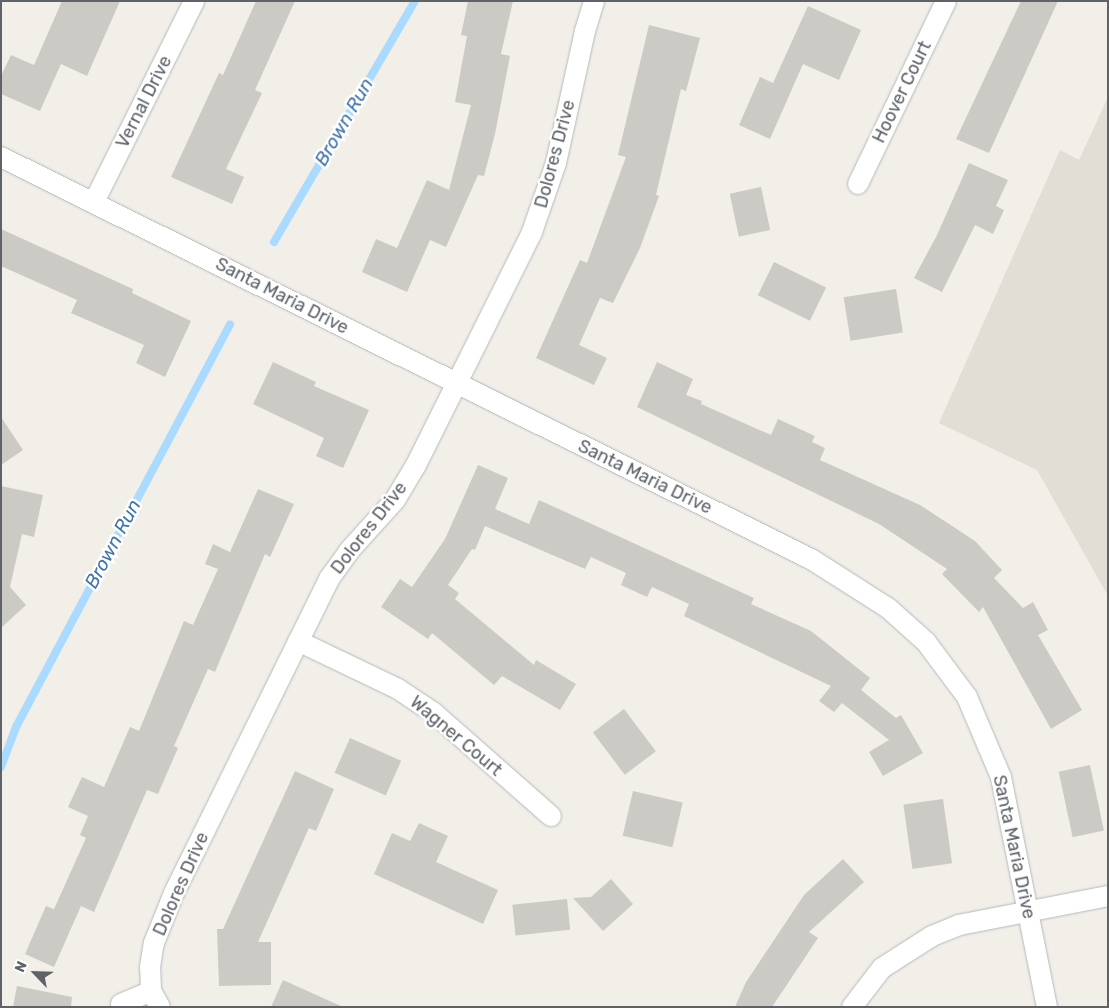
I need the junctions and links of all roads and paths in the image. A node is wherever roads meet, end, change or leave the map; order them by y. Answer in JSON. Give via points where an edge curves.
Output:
{"nodes":[{"id":1,"x":194,"y":1,"type":"edge"},
{"id":2,"x":594,"y":1,"type":"edge"},
{"id":3,"x":946,"y":1,"type":"edge"},
{"id":4,"x":1,"y":158,"type":"edge"},
{"id":5,"x":858,"y":184,"type":"dead end"},
{"id":6,"x":94,"y":202,"type":"junction"},
{"id":7,"x":457,"y":384,"type":"junction"},
{"id":8,"x":298,"y":641,"type":"junction"},
{"id":9,"x":551,"y":816,"type":"dead end"},
{"id":10,"x":1108,"y":896,"type":"edge"},
{"id":11,"x":1028,"y":913,"type":"junction"},
{"id":12,"x":156,"y":999,"type":"edge"},
{"id":13,"x":121,"y":1004,"type":"dead end"},
{"id":14,"x":852,"y":1007,"type":"edge"},
{"id":15,"x":1047,"y":1007,"type":"edge"}],
"edges":[{"from":1,"to":6,"type":"street","name":"Vernal Drive"},
{"from":2,"to":7,"type":"street","name":"Dolores Drive","via":[[546,198]]},
{"from":3,"to":5,"type":"street","name":"Hoover Court"},
{"from":4,"to":6,"type":"street","name":"Santa Maria Drive"},
{"from":6,"to":7,"type":"street","name":"Santa Maria Drive"},
{"from":7,"to":8,"type":"street","name":"Dolores Drive","via":[[395,500],[349,551],[329,579]]},
{"from":7,"to":11,"type":"street","name":"Santa Maria Drive","via":[[811,560],[888,608],[913,631],[947,668],[967,697],[1001,777]]},
{"from":8,"to":9,"type":"street","name":"Wagner Court","via":[[398,689],[434,713]]},
{"from":8,"to":12,"type":"street","name":"Dolores Drive","via":[[174,893],[154,943],[150,967]]},
{"from":10,"to":11,"type":"street"},
{"from":11,"to":14,"type":"street","via":[[959,925],[932,936],[882,968]]},
{"from":11,"to":15,"type":"street","name":"Santa Maria Drive"},
{"from":12,"to":13,"type":"street"}]}
